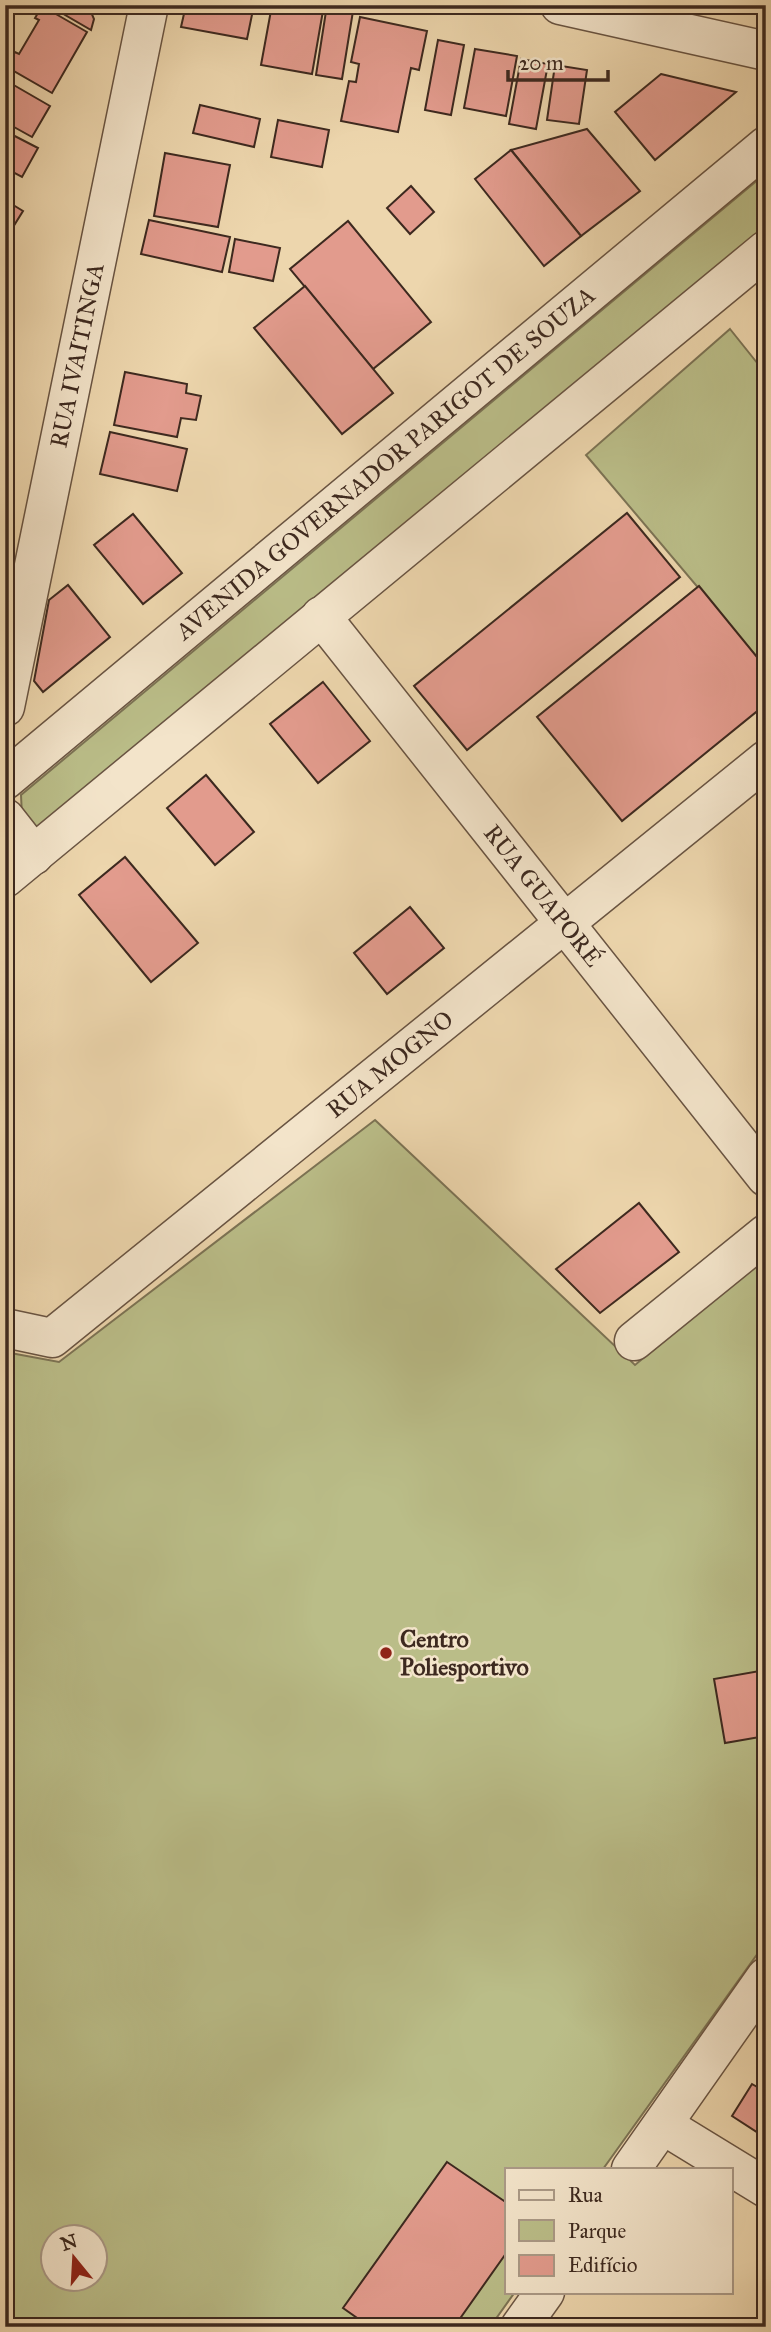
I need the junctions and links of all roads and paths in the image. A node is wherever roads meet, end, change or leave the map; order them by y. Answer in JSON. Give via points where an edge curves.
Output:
{"nodes":[{"id":1,"x":149,"y":5,"type":"edge"},
{"id":2,"x":560,"y":5,"type":"edge"},
{"id":3,"x":766,"y":51,"type":"edge"},
{"id":4,"x":766,"y":146,"type":"edge"},
{"id":5,"x":766,"y":250,"type":"edge"},
{"id":6,"x":321,"y":616,"type":"junction"},
{"id":7,"x":5,"y":707,"type":"edge"},
{"id":8,"x":766,"y":760,"type":"edge"},
{"id":9,"x":5,"y":780,"type":"edge"},
{"id":10,"x":5,"y":818,"type":"edge"},
{"id":11,"x":20,"y":866,"type":"edge"},
{"id":12,"x":565,"y":924,"type":"junction"},
{"id":13,"x":766,"y":1177,"type":"edge"},
{"id":14,"x":766,"y":1234,"type":"edge"},
{"id":15,"x":5,"y":1328,"type":"edge"},
{"id":16,"x":634,"y":1341,"type":"dead end"},
{"id":17,"x":766,"y":1977,"type":"edge"},
{"id":18,"x":663,"y":2125,"type":"junction"},
{"id":19,"x":632,"y":2168,"type":"edge"},
{"id":20,"x":766,"y":2188,"type":"edge"},
{"id":21,"x":544,"y":2294,"type":"edge"},
{"id":22,"x":520,"y":2327,"type":"edge"}],
"edges":[{"from":1,"to":7,"type":"street","name":"RUA IVAITINGA"},
{"from":2,"to":3,"type":"street"},
{"from":4,"to":9,"type":"street","name":"AVENIDA GOVERNADOR PARIGOT DE SOUZA"},
{"from":5,"to":6,"type":"street"},
{"from":6,"to":11,"type":"street"},
{"from":6,"to":12,"type":"street","name":"RUA GUAPORÉ"},
{"from":8,"to":12,"type":"street","name":"RUA MOGNO"},
{"from":10,"to":11,"type":"street"},
{"from":12,"to":13,"type":"street","name":"RUA GUAPORÉ"},
{"from":12,"to":15,"type":"street","name":"RUA MOGNO","via":[[52,1338]]},
{"from":14,"to":16,"type":"street"},
{"from":17,"to":18,"type":"street"},
{"from":18,"to":19,"type":"street"},
{"from":18,"to":20,"type":"street"},
{"from":21,"to":22,"type":"street"}]}
